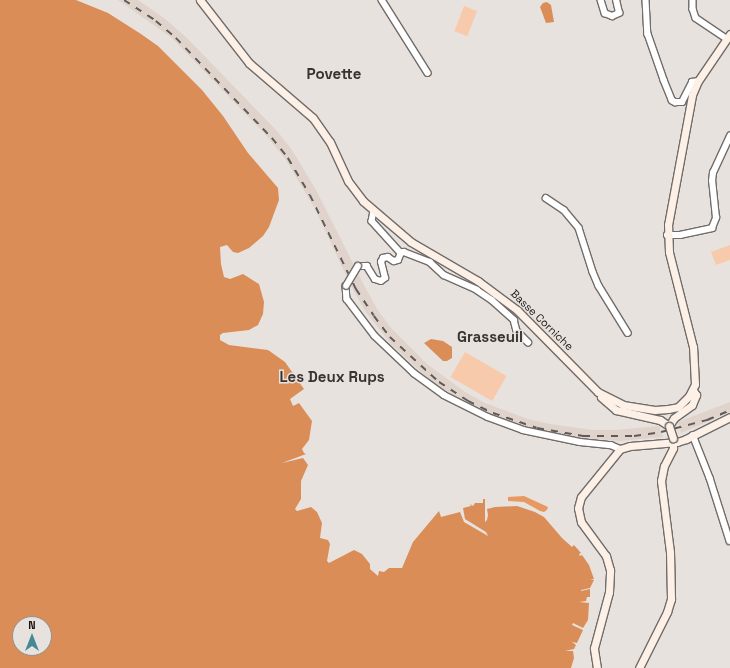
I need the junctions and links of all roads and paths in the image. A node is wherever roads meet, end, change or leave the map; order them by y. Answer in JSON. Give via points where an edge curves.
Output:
{"nodes":[{"id":1,"x":200,"y":0,"type":"edge"},
{"id":2,"x":382,"y":0,"type":"edge"},
{"id":3,"x":601,"y":0,"type":"edge"},
{"id":4,"x":616,"y":0,"type":"edge"},
{"id":5,"x":646,"y":0,"type":"edge"},
{"id":6,"x":693,"y":0,"type":"edge"},
{"id":7,"x":728,"y":36,"type":"edge"},
{"id":8,"x":428,"y":74,"type":"dead end"},
{"id":9,"x":698,"y":80,"type":"junction"},
{"id":10,"x":730,"y":136,"type":"edge"},
{"id":11,"x":546,"y":198,"type":"dead end"},
{"id":12,"x":374,"y":211,"type":"junction"},
{"id":13,"x":667,"y":235,"type":"junction"},
{"id":14,"x":401,"y":253,"type":"junction"},
{"id":15,"x":628,"y":333,"type":"dead end"},
{"id":16,"x":528,"y":342,"type":"dead end"},
{"id":17,"x":693,"y":390,"type":"junction"},
{"id":18,"x":598,"y":392,"type":"junction"},
{"id":19,"x":623,"y":405,"type":"junction"},
{"id":20,"x":626,"y":413,"type":"junction"},
{"id":21,"x":730,"y":417,"type":"edge"},
{"id":22,"x":668,"y":423,"type":"junction"},
{"id":23,"x":693,"y":435,"type":"junction"},
{"id":24,"x":674,"y":440,"type":"junction"},
{"id":25,"x":620,"y":449,"type":"junction"},
{"id":26,"x":730,"y":541,"type":"edge"},
{"id":27,"x":597,"y":668,"type":"edge"},
{"id":28,"x":639,"y":668,"type":"edge"}],
"edges":[{"from":1,"to":12,"type":"main road","name":"Basse Corniche","via":[[249,63],[313,118],[333,148],[348,181]]},
{"from":2,"to":8,"type":"street"},
{"from":3,"to":4,"type":"street","via":[[605,13],[612,16],[619,13]]},
{"from":5,"to":9,"type":"street","via":[[648,34],[672,100],[682,102],[692,82]]},
{"from":6,"to":7,"type":"street","via":[[696,18]]},
{"from":7,"to":9,"type":"main road"},
{"from":9,"to":13,"type":"main road","via":[[692,95]]},
{"from":10,"to":13,"type":"street","via":[[713,173],[716,218],[712,228]]},
{"from":11,"to":15,"type":"street","via":[[564,210],[579,228],[592,272]]},
{"from":12,"to":14,"type":"street","via":[[372,221]]},
{"from":12,"to":18,"type":"main road","name":"Basse Corniche","via":[[411,242],[478,281],[518,310]]},
{"from":13,"to":17,"type":"main road","via":[[693,348],[696,372]]},
{"from":14,"to":16,"type":"street","via":[[430,262],[444,275],[492,300],[514,320],[517,332]]},
{"from":14,"to":25,"type":"street","bridge":true,"via":[[398,260],[383,258],[381,262],[385,278],[381,281],[375,279],[367,266],[358,266],[346,286],[347,299],[375,336],[414,373],[444,395],[488,417],[523,430],[580,442],[611,445]]},
{"from":17,"to":19,"type":"main road","name":"Basse Corniche","via":[[682,403],[672,409],[655,410]]},
{"from":17,"to":22,"type":"main road","via":[[696,395],[692,405]]},
{"from":18,"to":19,"type":"main road","name":"Basse Corniche"},
{"from":18,"to":20,"type":"main road","via":[[612,408]]},
{"from":19,"to":20,"type":"main road"},
{"from":20,"to":22,"type":"main road"},
{"from":21,"to":23,"type":"main road"},
{"from":22,"to":24,"type":"main road","bridge":true},
{"from":23,"to":24,"type":"main road"},
{"from":23,"to":26,"type":"street"},
{"from":24,"to":25,"type":"main road"},
{"from":24,"to":28,"type":"main road","via":[[661,481],[670,552],[671,599]]},
{"from":25,"to":27,"type":"main road","via":[[578,503],[581,522],[606,556],[610,575],[607,605],[594,648]]}]}
